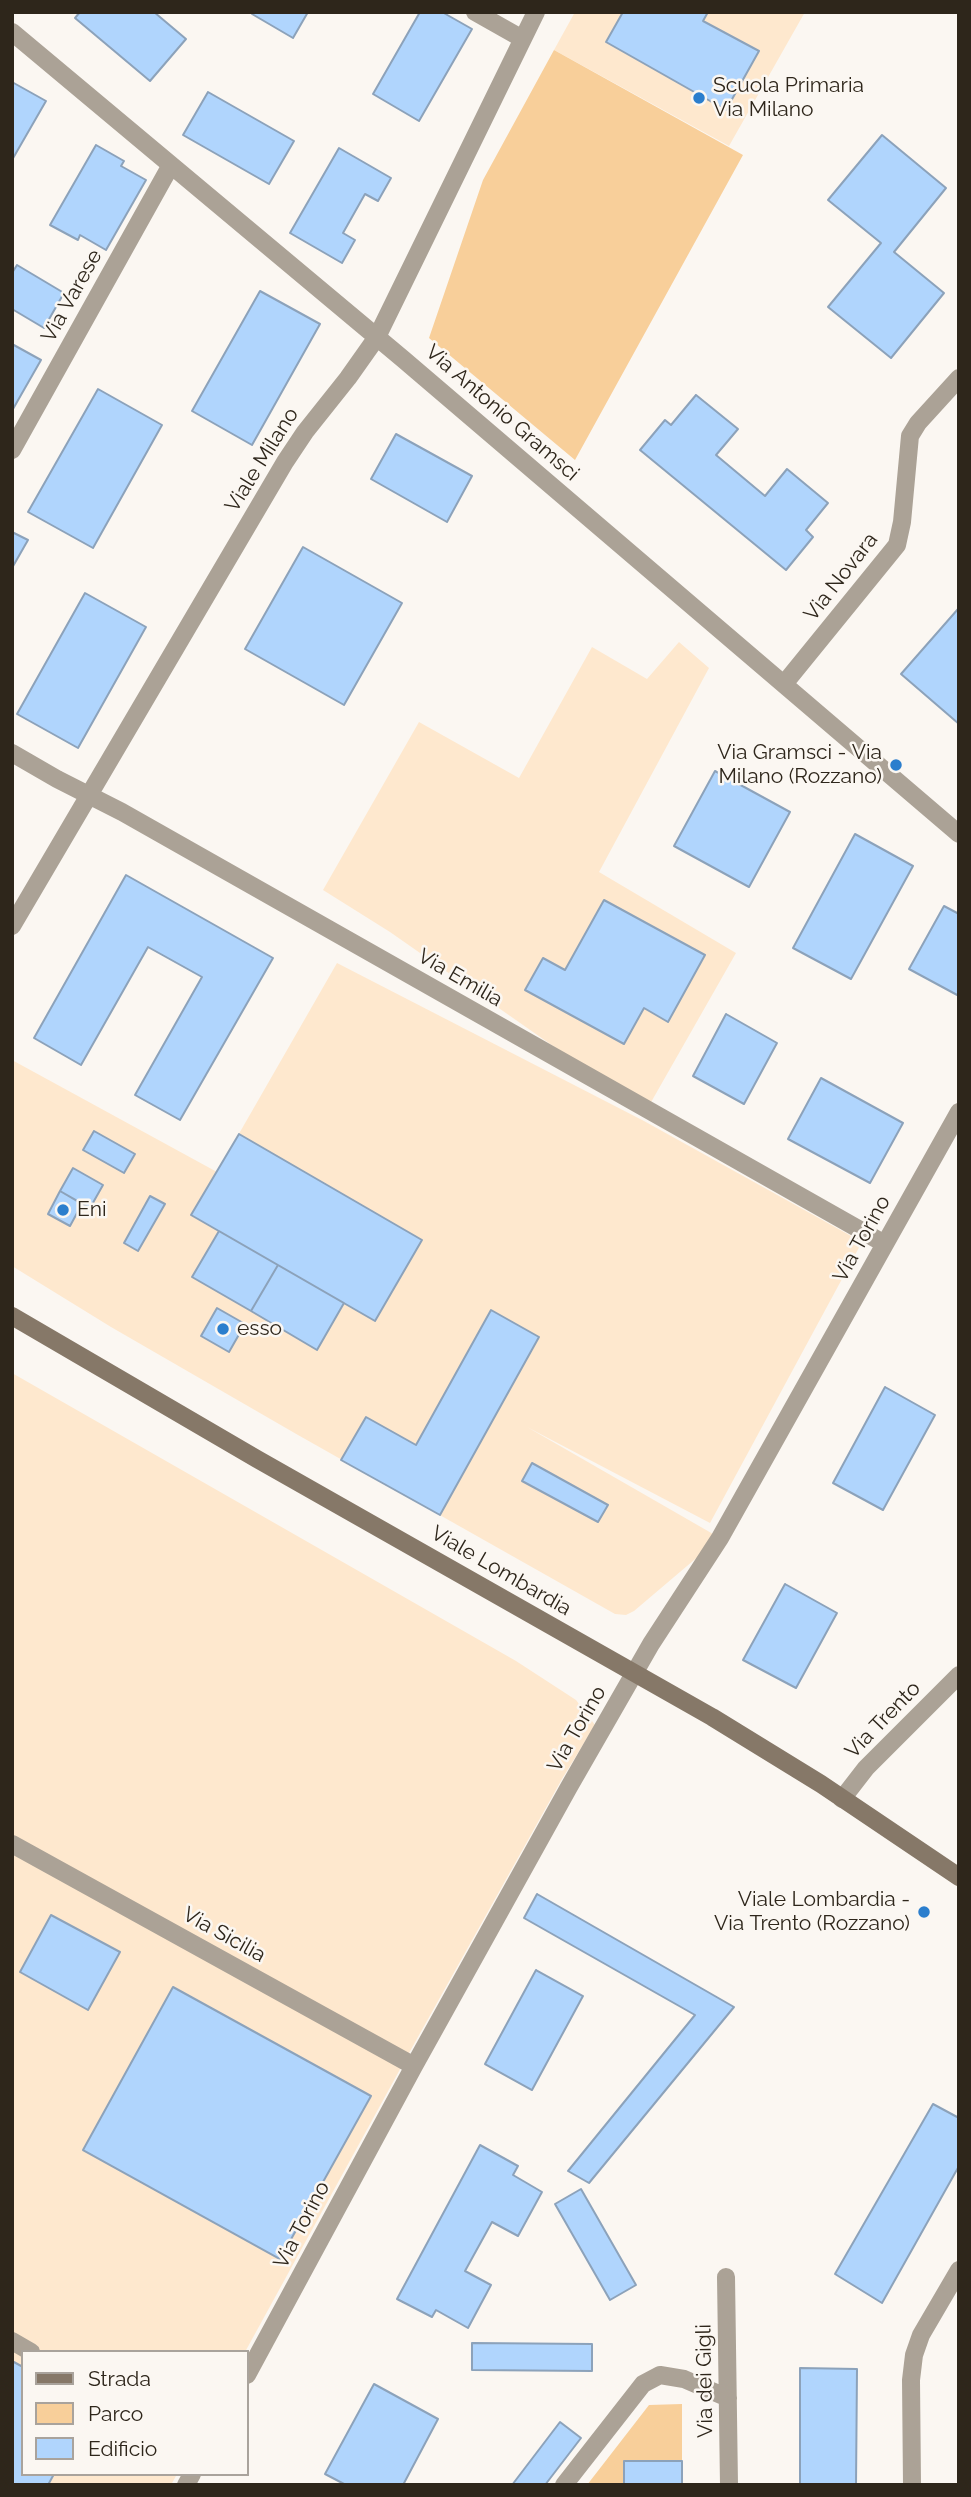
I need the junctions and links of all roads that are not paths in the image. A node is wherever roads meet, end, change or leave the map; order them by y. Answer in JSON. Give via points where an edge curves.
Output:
{"nodes":[{"id":1,"x":475,"y":12,"type":"edge"},
{"id":2,"x":536,"y":12,"type":"edge"},
{"id":3,"x":12,"y":32,"type":"edge"},
{"id":4,"x":521,"y":38,"type":"junction"},
{"id":5,"x":172,"y":165,"type":"junction"},
{"id":6,"x":377,"y":337,"type":"junction"},
{"id":7,"x":959,"y":379,"type":"edge"},
{"id":8,"x":12,"y":450,"type":"edge"},
{"id":9,"x":784,"y":684,"type":"junction"},
{"id":10,"x":12,"y":752,"type":"edge"},
{"id":11,"x":90,"y":794,"type":"junction"},
{"id":12,"x":959,"y":834,"type":"edge"},
{"id":13,"x":12,"y":926,"type":"edge"},
{"id":14,"x":959,"y":1112,"type":"edge"},
{"id":15,"x":885,"y":1244,"type":"junction"},
{"id":16,"x":12,"y":1316,"type":"edge"},
{"id":17,"x":635,"y":1674,"type":"junction"},
{"id":18,"x":959,"y":1675,"type":"edge"},
{"id":19,"x":842,"y":1799,"type":"junction"},
{"id":20,"x":12,"y":1844,"type":"edge"},
{"id":21,"x":959,"y":1878,"type":"edge"},
{"id":22,"x":414,"y":2066,"type":"junction"},
{"id":23,"x":959,"y":2270,"type":"edge"},
{"id":24,"x":726,"y":2277,"type":"dead end"},
{"id":25,"x":12,"y":2341,"type":"edge"},
{"id":26,"x":28,"y":2350,"type":"edge"},
{"id":27,"x":248,"y":2373,"type":"edge"},
{"id":28,"x":728,"y":2398,"type":"junction"},
{"id":29,"x":564,"y":2485,"type":"edge"},
{"id":30,"x":729,"y":2485,"type":"edge"},
{"id":31,"x":912,"y":2485,"type":"edge"}],
"edges":[{"from":1,"to":4,"type":"street"},
{"from":2,"to":4,"type":"street","name":"Viale Milano"},
{"from":3,"to":5,"type":"street","name":"Via Antonio Gramsci"},
{"from":4,"to":6,"type":"street","name":"Viale Milano"},
{"from":5,"to":6,"type":"street","name":"Via Antonio Gramsci"},
{"from":5,"to":8,"type":"street","name":"Via Varese"},
{"from":6,"to":9,"type":"street","name":"Via Antonio Gramsci"},
{"from":6,"to":11,"type":"street","name":"Viale Milano","via":[[285,462]]},
{"from":7,"to":9,"type":"street","name":"Via Novara","via":[[910,436],[897,545]]},
{"from":9,"to":12,"type":"street","name":"Via Antonio Gramsci"},
{"from":10,"to":11,"type":"street","name":"Via Emilia"},
{"from":11,"to":13,"type":"street","name":"Viale Milano"},
{"from":11,"to":15,"type":"street","name":"Via Emilia"},
{"from":14,"to":15,"type":"street","name":"Via Torino"},
{"from":15,"to":17,"type":"street","name":"Via Torino","via":[[720,1538]]},
{"from":16,"to":17,"type":"street","name":"Viale Lombardia"},
{"from":17,"to":19,"type":"street","name":"Viale Lombardia"},
{"from":17,"to":22,"type":"street","name":"Via Torino"},
{"from":18,"to":19,"type":"street","name":"Via Trento","via":[[866,1768]]},
{"from":19,"to":21,"type":"street","name":"Viale Lombardia"},
{"from":20,"to":22,"type":"street","name":"Via Sicilia"},
{"from":22,"to":27,"type":"street","name":"Via Torino"},
{"from":23,"to":31,"type":"street","via":[[914,2355]]},
{"from":24,"to":28,"type":"street","name":"Via dei Gigli"},
{"from":25,"to":26,"type":"street"},
{"from":28,"to":29,"type":"street","via":[[684,2379],[660,2375],[643,2384]]},
{"from":28,"to":30,"type":"street","name":"Via dei Gigli"}]}
